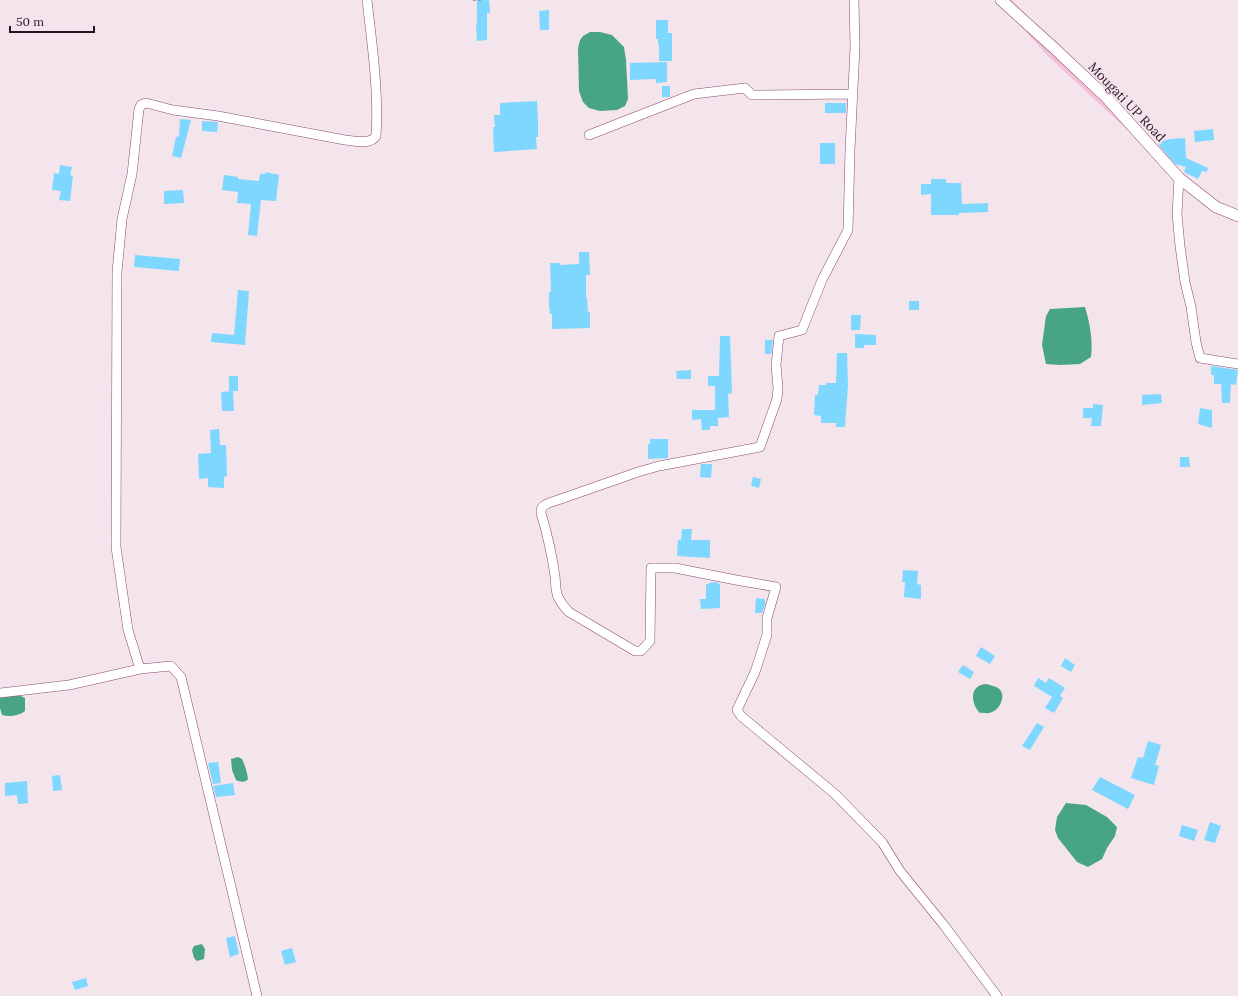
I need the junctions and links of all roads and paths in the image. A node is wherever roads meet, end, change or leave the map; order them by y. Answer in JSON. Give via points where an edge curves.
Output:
{"nodes":[{"id":1,"x":367,"y":0,"type":"edge"},
{"id":2,"x":473,"y":0,"type":"edge"},
{"id":3,"x":481,"y":0,"type":"edge"},
{"id":4,"x":854,"y":0,"type":"edge"},
{"id":5,"x":1001,"y":0,"type":"edge"},
{"id":6,"x":853,"y":94,"type":"junction"},
{"id":7,"x":589,"y":134,"type":"dead end"},
{"id":8,"x":1179,"y":178,"type":"junction"},
{"id":9,"x":1238,"y":216,"type":"edge"},
{"id":10,"x":1238,"y":364,"type":"edge"},
{"id":11,"x":140,"y":670,"type":"junction"},
{"id":12,"x":0,"y":693,"type":"edge"},
{"id":13,"x":257,"y":996,"type":"edge"},
{"id":14,"x":997,"y":996,"type":"edge"}],
"edges":[{"from":1,"to":11,"type":"street","via":[[376,113],[376,136],[371,141],[345,140],[146,103],[139,109],[132,174],[122,219],[117,272],[116,547],[128,630]]},
{"from":2,"to":3,"type":"path"},
{"from":4,"to":6,"type":"street"},
{"from":5,"to":8,"type":"street","name":"Mougati UP Road","via":[[1106,98]]},
{"from":6,"to":7,"type":"street","via":[[752,95],[745,88],[694,94]]},
{"from":6,"to":14,"type":"street","via":[[848,230],[822,280],[802,330],[779,336],[776,365],[777,399],[760,447],[638,472],[542,506],[540,513],[548,537],[558,598],[564,608],[635,651],[641,651],[650,641],[650,568],[675,568],[776,587],[767,618],[767,635],[737,710],[835,794],[882,842],[900,871],[944,924]]},
{"from":8,"to":9,"type":"street","name":"Mougati UP Road","via":[[1216,207]]},
{"from":8,"to":10,"type":"street","via":[[1180,246],[1200,358]]},
{"from":11,"to":12,"type":"street","via":[[68,685]]},
{"from":11,"to":13,"type":"street","via":[[171,666],[181,677]]}]}
